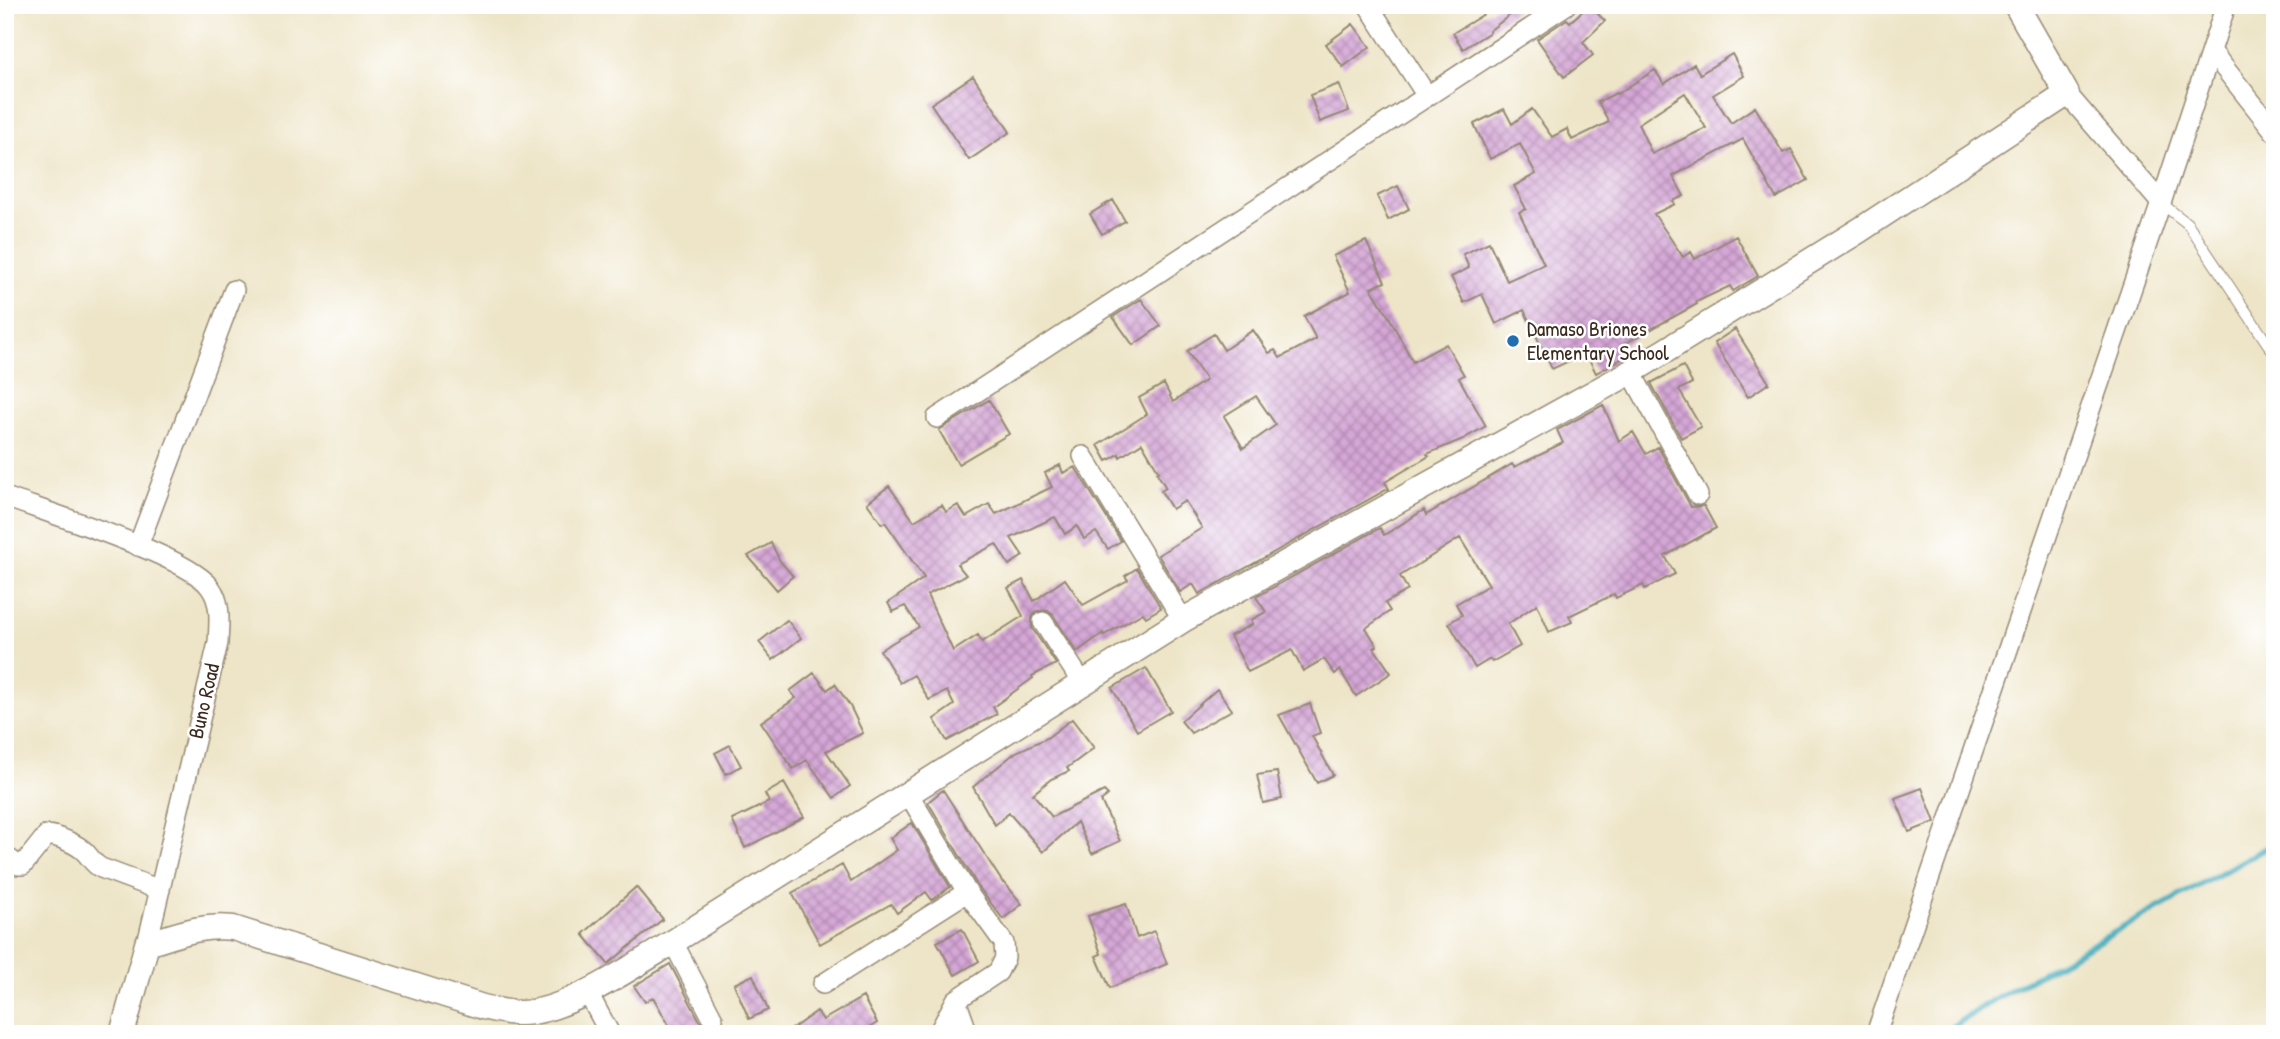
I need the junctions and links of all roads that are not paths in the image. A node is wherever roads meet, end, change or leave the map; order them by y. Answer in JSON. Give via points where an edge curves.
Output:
{"nodes":[{"id":1,"x":1368,"y":5,"type":"edge"},
{"id":2,"x":1566,"y":5,"type":"edge"},
{"id":3,"x":2016,"y":5,"type":"edge"},
{"id":4,"x":2226,"y":5,"type":"edge"},
{"id":5,"x":2211,"y":51,"type":"junction"},
{"id":6,"x":2067,"y":94,"type":"junction"},
{"id":7,"x":1427,"y":96,"type":"junction"},
{"id":8,"x":2275,"y":131,"type":"edge"},
{"id":9,"x":2161,"y":202,"type":"junction"},
{"id":10,"x":234,"y":290,"type":"dead end"},
{"id":11,"x":2275,"y":355,"type":"edge"},
{"id":12,"x":1631,"y":372,"type":"junction"},
{"id":13,"x":937,"y":418,"type":"dead end"},
{"id":14,"x":1083,"y":456,"type":"dead end"},
{"id":15,"x":1698,"y":495,"type":"dead end"},
{"id":16,"x":5,"y":497,"type":"edge"},
{"id":17,"x":138,"y":546,"type":"junction"},
{"id":18,"x":1183,"y":620,"type":"junction"},
{"id":19,"x":1043,"y":622,"type":"dead end"},
{"id":20,"x":1083,"y":684,"type":"junction"},
{"id":21,"x":908,"y":793,"type":"junction"},
{"id":22,"x":5,"y":856,"type":"edge"},
{"id":23,"x":159,"y":890,"type":"junction"},
{"id":24,"x":967,"y":892,"type":"junction"},
{"id":25,"x":673,"y":942,"type":"junction"},
{"id":26,"x":147,"y":943,"type":"junction"},
{"id":27,"x":823,"y":984,"type":"dead end"},
{"id":28,"x":588,"y":993,"type":"junction"},
{"id":29,"x":956,"y":1000,"type":"junction"},
{"id":30,"x":713,"y":1019,"type":"dead end"},
{"id":31,"x":122,"y":1034,"type":"edge"},
{"id":32,"x":610,"y":1034,"type":"edge"},
{"id":33,"x":938,"y":1034,"type":"edge"},
{"id":34,"x":968,"y":1034,"type":"edge"},
{"id":35,"x":1876,"y":1034,"type":"edge"}],
"edges":[{"from":1,"to":7,"type":"street"},
{"from":2,"to":7,"type":"street"},
{"from":3,"to":6,"type":"street"},
{"from":4,"to":5,"type":"street"},
{"from":5,"to":8,"type":"street"},
{"from":5,"to":9,"type":"street"},
{"from":6,"to":9,"type":"street"},
{"from":6,"to":12,"type":"street"},
{"from":7,"to":13,"type":"street"},
{"from":9,"to":11,"type":"lane","via":[[2188,224]]},
{"from":9,"to":35,"type":"street"},
{"from":10,"to":17,"type":"street"},
{"from":12,"to":15,"type":"street"},
{"from":12,"to":18,"type":"street"},
{"from":14,"to":18,"type":"street"},
{"from":16,"to":17,"type":"street","name":"Buno Road"},
{"from":17,"to":23,"type":"street","name":"Buno Road","via":[[209,584],[219,612],[218,643]]},
{"from":18,"to":20,"type":"street"},
{"from":19,"to":20,"type":"street"},
{"from":20,"to":21,"type":"street"},
{"from":21,"to":24,"type":"street"},
{"from":21,"to":25,"type":"street"},
{"from":22,"to":23,"type":"street","via":[[23,865],[47,835],[53,835],[82,849],[94,865]]},
{"from":23,"to":26,"type":"street","name":"Buno Road"},
{"from":24,"to":27,"type":"street"},
{"from":24,"to":29,"type":"street","via":[[1004,943],[1005,958],[998,972]]},
{"from":25,"to":28,"type":"street"},
{"from":25,"to":30,"type":"street"},
{"from":26,"to":28,"type":"street","via":[[198,928],[233,928],[503,1011],[540,1010]]},
{"from":26,"to":31,"type":"street","name":"Buno Road"},
{"from":28,"to":32,"type":"street"},
{"from":29,"to":33,"type":"street"},
{"from":29,"to":34,"type":"street"}]}
